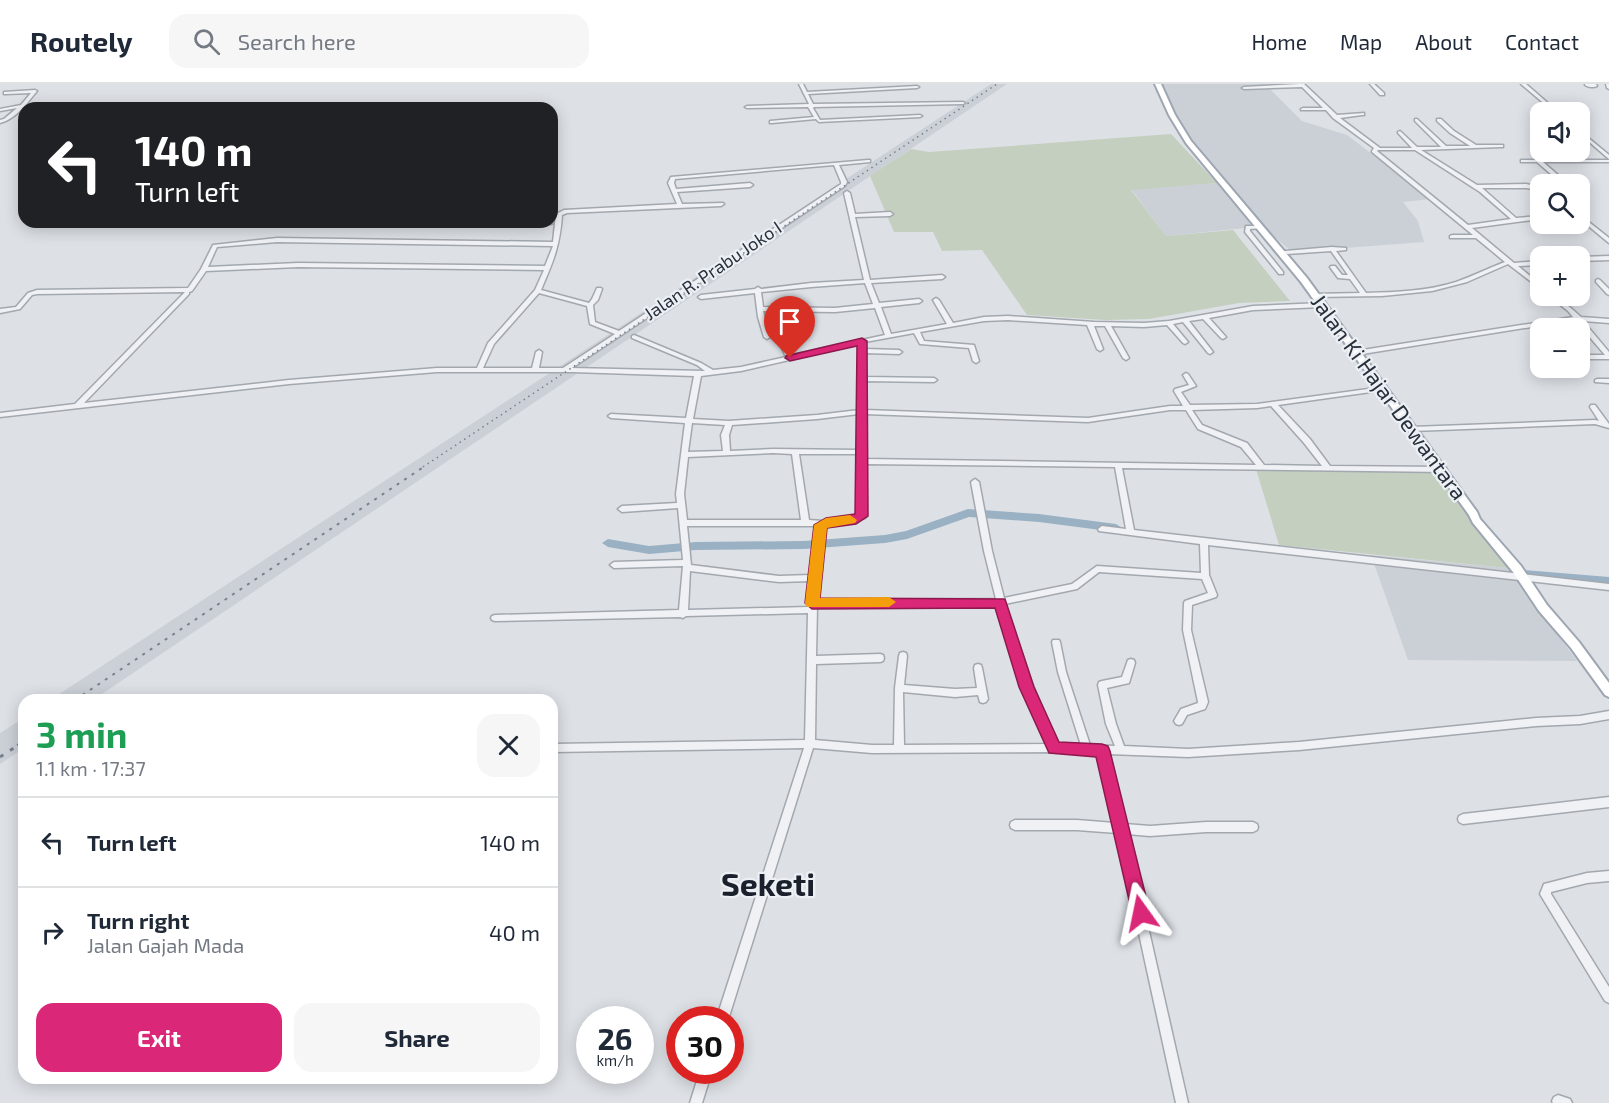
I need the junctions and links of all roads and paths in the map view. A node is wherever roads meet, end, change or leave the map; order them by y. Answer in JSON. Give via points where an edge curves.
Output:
{"nodes":[{"id":1,"x":801,"y":84,"type":"edge"},
{"id":2,"x":1158,"y":84,"type":"edge"},
{"id":3,"x":1372,"y":84,"type":"edge"},
{"id":4,"x":1523,"y":84,"type":"edge"},
{"id":5,"x":1302,"y":85,"type":"edge"},
{"id":6,"x":917,"y":87,"type":"dead end"},
{"id":7,"x":1244,"y":88,"type":"dead end"},
{"id":8,"x":877,"y":89,"type":"junction"},
{"id":9,"x":6,"y":93,"type":"dead end"},
{"id":10,"x":805,"y":93,"type":"junction"},
{"id":11,"x":1382,"y":94,"type":"dead end"},
{"id":12,"x":25,"y":102,"type":"edge"},
{"id":13,"x":1544,"y":102,"type":"edge"},
{"id":14,"x":963,"y":103,"type":"dead end"},
{"id":15,"x":886,"y":104,"type":"junction"},
{"id":16,"x":18,"y":106,"type":"edge"},
{"id":17,"x":747,"y":107,"type":"dead end"},
{"id":18,"x":811,"y":107,"type":"junction"},
{"id":19,"x":1303,"y":109,"type":"dead end"},
{"id":20,"x":1326,"y":109,"type":"junction"},
{"id":21,"x":0,"y":110,"type":"edge"},
{"id":22,"x":18,"y":110,"type":"edge"},
{"id":23,"x":1362,"y":114,"type":"dead end"},
{"id":24,"x":920,"y":116,"type":"dead end"},
{"id":25,"x":1335,"y":117,"type":"junction"},
{"id":26,"x":816,"y":118,"type":"junction"},
{"id":27,"x":1417,"y":120,"type":"dead end"},
{"id":28,"x":1439,"y":120,"type":"dead end"},
{"id":29,"x":0,"y":122,"type":"edge"},
{"id":30,"x":772,"y":122,"type":"dead end"},
{"id":31,"x":1400,"y":132,"type":"dead end"},
{"id":32,"x":1590,"y":141,"type":"edge"},
{"id":33,"x":1500,"y":146,"type":"dead end"},
{"id":34,"x":1475,"y":147,"type":"junction"},
{"id":35,"x":1445,"y":148,"type":"junction"},
{"id":36,"x":1379,"y":149,"type":"junction"},
{"id":37,"x":1416,"y":149,"type":"junction"},
{"id":38,"x":1609,"y":159,"type":"edge"},
{"id":39,"x":868,"y":160,"type":"dead end"},
{"id":40,"x":1590,"y":160,"type":"edge"},
{"id":41,"x":1522,"y":161,"type":"dead end"},
{"id":42,"x":1530,"y":161,"type":"edge"},
{"id":43,"x":1539,"y":162,"type":"edge"},
{"id":44,"x":836,"y":164,"type":"junction"},
{"id":45,"x":1554,"y":174,"type":"edge"},
{"id":46,"x":750,"y":185,"type":"dead end"},
{"id":47,"x":1477,"y":188,"type":"junction"},
{"id":48,"x":1530,"y":188,"type":"edge"},
{"id":49,"x":674,"y":191,"type":"junction"},
{"id":50,"x":847,"y":193,"type":"dead end"},
{"id":51,"x":721,"y":204,"type":"dead end"},
{"id":52,"x":680,"y":206,"type":"junction"},
{"id":53,"x":890,"y":214,"type":"dead end"},
{"id":54,"x":558,"y":216,"type":"edge"},
{"id":55,"x":853,"y":216,"type":"junction"},
{"id":56,"x":1530,"y":219,"type":"edge"},
{"id":57,"x":1515,"y":220,"type":"junction"},
{"id":58,"x":1590,"y":225,"type":"edge"},
{"id":59,"x":1467,"y":227,"type":"junction"},
{"id":60,"x":555,"y":228,"type":"edge"},
{"id":61,"x":1256,"y":228,"type":"junction"},
{"id":62,"x":1478,"y":236,"type":"junction"},
{"id":63,"x":1452,"y":237,"type":"dead end"},
{"id":64,"x":1609,"y":241,"type":"edge"},
{"id":65,"x":1265,"y":243,"type":"junction"},
{"id":66,"x":556,"y":244,"type":"junction"},
{"id":67,"x":1344,"y":249,"type":"dead end"},
{"id":68,"x":1334,"y":251,"type":"junction"},
{"id":69,"x":350,"y":255,"type":"dead end"},
{"id":70,"x":1609,"y":258,"type":"edge"},
{"id":71,"x":1590,"y":259,"type":"edge"},
{"id":72,"x":1286,"y":262,"type":"junction"},
{"id":73,"x":1512,"y":263,"type":"junction"},
{"id":74,"x":1530,"y":263,"type":"edge"},
{"id":75,"x":345,"y":266,"type":"junction"},
{"id":76,"x":1333,"y":267,"type":"dead end"},
{"id":77,"x":547,"y":268,"type":"junction"},
{"id":78,"x":204,"y":269,"type":"junction"},
{"id":79,"x":942,"y":277,"type":"dead end"},
{"id":80,"x":1353,"y":277,"type":"junction"},
{"id":81,"x":1530,"y":278,"type":"edge"},
{"id":82,"x":867,"y":280,"type":"junction"},
{"id":83,"x":600,"y":289,"type":"dead end"},
{"id":84,"x":758,"y":290,"type":"junction"},
{"id":85,"x":538,"y":291,"type":"junction"},
{"id":86,"x":187,"y":293,"type":"dead end"},
{"id":87,"x":1364,"y":294,"type":"junction"},
{"id":88,"x":1314,"y":296,"type":"junction"},
{"id":89,"x":701,"y":297,"type":"dead end"},
{"id":90,"x":936,"y":300,"type":"dead end"},
{"id":91,"x":919,"y":301,"type":"dead end"},
{"id":92,"x":590,"y":305,"type":"junction"},
{"id":93,"x":1322,"y":305,"type":"junction"},
{"id":94,"x":877,"y":306,"type":"junction"},
{"id":95,"x":1565,"y":306,"type":"edge"},
{"id":96,"x":760,"y":309,"type":"junction"},
{"id":97,"x":0,"y":311,"type":"edge"},
{"id":98,"x":1205,"y":317,"type":"junction"},
{"id":99,"x":1577,"y":318,"type":"edge"},
{"id":100,"x":1025,"y":319,"type":"joint"},
{"id":101,"x":1033,"y":320,"type":"joint"},
{"id":102,"x":1590,"y":320,"type":"edge"},
{"id":103,"x":1185,"y":321,"type":"junction"},
{"id":104,"x":1609,"y":321,"type":"edge"},
{"id":105,"x":1169,"y":323,"type":"junction"},
{"id":106,"x":1090,"y":324,"type":"junction"},
{"id":107,"x":1107,"y":324,"type":"junction"},
{"id":108,"x":951,"y":325,"type":"junction"},
{"id":109,"x":1131,"y":325,"type":"junction"},
{"id":110,"x":1530,"y":326,"type":"edge"},
{"id":111,"x":777,"y":331,"type":"dead end"},
{"id":112,"x":619,"y":333,"type":"junction"},
{"id":113,"x":1590,"y":333,"type":"edge"},
{"id":114,"x":917,"y":334,"type":"junction"},
{"id":115,"x":1137,"y":334,"type":"dead end"},
{"id":116,"x":889,"y":336,"type":"junction"},
{"id":117,"x":634,"y":337,"type":"dead end"},
{"id":118,"x":767,"y":337,"type":"dead end"},
{"id":119,"x":1223,"y":337,"type":"dead end"},
{"id":120,"x":1185,"y":342,"type":"dead end"},
{"id":121,"x":862,"y":346,"type":"junction"},
{"id":122,"x":1100,"y":350,"type":"dead end"},
{"id":123,"x":539,"y":352,"type":"dead end"},
{"id":124,"x":899,"y":352,"type":"dead end"},
{"id":125,"x":1210,"y":352,"type":"dead end"},
{"id":126,"x":1356,"y":353,"type":"junction"},
{"id":127,"x":1609,"y":356,"type":"edge"},
{"id":128,"x":1590,"y":357,"type":"edge"},
{"id":129,"x":790,"y":358,"type":"junction"},
{"id":130,"x":1126,"y":358,"type":"dead end"},
{"id":131,"x":976,"y":361,"type":"dead end"},
{"id":132,"x":479,"y":370,"type":"junction"},
{"id":133,"x":535,"y":370,"type":"junction"},
{"id":134,"x":564,"y":370,"type":"junction"},
{"id":135,"x":705,"y":374,"type":"junction"},
{"id":136,"x":1186,"y":375,"type":"dead end"},
{"id":137,"x":861,"y":379,"type":"junction"},
{"id":138,"x":934,"y":380,"type":"dead end"},
{"id":139,"x":1597,"y":381,"type":"dead end"},
{"id":140,"x":1609,"y":381,"type":"edge"},
{"id":141,"x":1383,"y":388,"type":"junction"},
{"id":142,"x":1273,"y":404,"type":"junction"},
{"id":143,"x":78,"y":405,"type":"junction"},
{"id":144,"x":1186,"y":406,"type":"junction"},
{"id":145,"x":1593,"y":407,"type":"dead end"},
{"id":146,"x":860,"y":412,"type":"junction"},
{"id":147,"x":0,"y":415,"type":"edge"},
{"id":148,"x":612,"y":416,"type":"dead end"},
{"id":149,"x":689,"y":421,"type":"junction"},
{"id":150,"x":729,"y":423,"type":"junction"},
{"id":151,"x":1607,"y":426,"type":"edge"},
{"id":152,"x":1412,"y":429,"type":"junction"},
{"id":153,"x":687,"y":431,"type":"joint"},
{"id":154,"x":795,"y":451,"type":"junction"},
{"id":155,"x":728,"y":452,"type":"junction"},
{"id":156,"x":861,"y":452,"type":"junction"},
{"id":157,"x":686,"y":455,"type":"junction"},
{"id":158,"x":862,"y":461,"type":"junction"},
{"id":159,"x":1118,"y":465,"type":"junction"},
{"id":160,"x":1262,"y":467,"type":"junction"},
{"id":161,"x":1327,"y":467,"type":"junction"},
{"id":162,"x":1443,"y":470,"type":"junction"},
{"id":163,"x":975,"y":482,"type":"dead end"},
{"id":164,"x":978,"y":503,"type":"joint"},
{"id":165,"x":682,"y":505,"type":"junction"},
{"id":166,"x":622,"y":508,"type":"dead end"},
{"id":167,"x":805,"y":522,"type":"junction"},
{"id":168,"x":683,"y":523,"type":"junction"},
{"id":169,"x":822,"y":524,"type":"junction"},
{"id":170,"x":1102,"y":529,"type":"dead end"},
{"id":171,"x":1130,"y":532,"type":"junction"},
{"id":172,"x":1204,"y":542,"type":"junction"},
{"id":173,"x":614,"y":566,"type":"dead end"},
{"id":174,"x":687,"y":566,"type":"junction"},
{"id":175,"x":1205,"y":575,"type":"junction"},
{"id":176,"x":1525,"y":575,"type":"junction"},
{"id":177,"x":814,"y":578,"type":"junction"},
{"id":178,"x":1609,"y":588,"type":"edge"},
{"id":179,"x":1000,"y":602,"type":"junction"},
{"id":180,"x":812,"y":607,"type":"junction"},
{"id":181,"x":683,"y":615,"type":"junction"},
{"id":182,"x":495,"y":618,"type":"dead end"},
{"id":183,"x":1056,"y":642,"type":"dead end"},
{"id":184,"x":903,"y":656,"type":"dead end"},
{"id":185,"x":880,"y":658,"type":"dead end"},
{"id":186,"x":812,"y":660,"type":"junction"},
{"id":187,"x":1131,"y":663,"type":"dead end"},
{"id":188,"x":978,"y":668,"type":"dead end"},
{"id":189,"x":899,"y":688,"type":"junction"},
{"id":190,"x":1609,"y":692,"type":"edge"},
{"id":191,"x":1609,"y":715,"type":"edge"},
{"id":192,"x":1179,"y":722,"type":"dead end"},
{"id":193,"x":810,"y":744,"type":"junction"},
{"id":194,"x":558,"y":748,"type":"edge"},
{"id":195,"x":1054,"y":748,"type":"junction"},
{"id":196,"x":899,"y":749,"type":"junction"},
{"id":197,"x":1087,"y":750,"type":"junction"},
{"id":198,"x":1121,"y":750,"type":"junction"},
{"id":199,"x":1102,"y":751,"type":"junction"},
{"id":200,"x":1609,"y":802,"type":"edge"},
{"id":201,"x":1463,"y":819,"type":"dead end"},
{"id":202,"x":1015,"y":825,"type":"dead end"},
{"id":203,"x":1253,"y":827,"type":"dead end"},
{"id":204,"x":1122,"y":829,"type":"junction"},
{"id":205,"x":1609,"y":876,"type":"edge"},
{"id":206,"x":1609,"y":997,"type":"edge"},
{"id":207,"x":726,"y":1006,"type":"edge"},
{"id":208,"x":702,"y":1084,"type":"edge"},
{"id":209,"x":696,"y":1103,"type":"edge"},
{"id":210,"x":1182,"y":1103,"type":"edge"}],
"edges":[{"from":1,"to":10,"type":"street"},
{"from":2,"to":61,"type":"main road","name":"Jalan Ki Hajar Dewantara","via":[[1188,142]]},
{"from":3,"to":11,"type":"street"},
{"from":4,"to":13,"type":"street"},
{"from":5,"to":7,"type":"street"},
{"from":5,"to":20,"type":"street"},
{"from":6,"to":8,"type":"street"},
{"from":8,"to":10,"type":"street"},
{"from":8,"to":15,"type":"street"},
{"from":9,"to":12,"type":"street","via":[[35,91]]},
{"from":10,"to":18,"type":"street"},
{"from":14,"to":15,"type":"street"},
{"from":15,"to":18,"type":"street"},
{"from":16,"to":21,"type":"street"},
{"from":17,"to":18,"type":"street"},
{"from":18,"to":26,"type":"street"},
{"from":19,"to":20,"type":"street"},
{"from":20,"to":25,"type":"street"},
{"from":22,"to":29,"type":"street"},
{"from":23,"to":25,"type":"street"},
{"from":24,"to":26,"type":"street","via":[[820,121]]},
{"from":25,"to":36,"type":"street"},
{"from":26,"to":30,"type":"street"},
{"from":27,"to":35,"type":"street"},
{"from":28,"to":34,"type":"street"},
{"from":31,"to":37,"type":"street"},
{"from":32,"to":38,"type":"street"},
{"from":33,"to":34,"type":"street"},
{"from":34,"to":35,"type":"street"},
{"from":35,"to":37,"type":"street"},
{"from":36,"to":37,"type":"street"},
{"from":36,"to":59,"type":"street","via":[[1374,150]]},
{"from":37,"to":47,"type":"street"},
{"from":38,"to":40,"type":"street"},
{"from":39,"to":44,"type":"street"},
{"from":41,"to":42,"type":"street"},
{"from":43,"to":45,"type":"street"},
{"from":44,"to":49,"type":"street","via":[[673,178]]},
{"from":44,"to":112,"type":"street","name":"Jalan R. Prabu Joko I","via":[[844,184]]},
{"from":46,"to":49,"type":"street"},
{"from":47,"to":48,"type":"street"},
{"from":47,"to":57,"type":"street"},
{"from":49,"to":52,"type":"street"},
{"from":50,"to":55,"type":"street"},
{"from":51,"to":52,"type":"street"},
{"from":52,"to":54,"type":"street","via":[[564,211]]},
{"from":53,"to":55,"type":"street"},
{"from":55,"to":82,"type":"street"},
{"from":56,"to":57,"type":"street"},
{"from":57,"to":59,"type":"street"},
{"from":58,"to":64,"type":"street"},
{"from":59,"to":62,"type":"street"},
{"from":60,"to":66,"type":"street"},
{"from":61,"to":65,"type":"main road","name":"Jalan Ki Hajar Dewantara"},
{"from":61,"to":65,"type":"street","via":[[1247,231]]},
{"from":61,"to":72,"type":"main road","name":"Jalan Ki Hajar Dewantara"},
{"from":62,"to":63,"type":"street"},
{"from":62,"to":73,"type":"street"},
{"from":65,"to":72,"type":"main road","name":"Jalan Ki Hajar Dewantara"},
{"from":65,"to":72,"type":"street"},
{"from":66,"to":77,"type":"street"},
{"from":66,"to":78,"type":"street","via":[[272,240],[215,246]]},
{"from":67,"to":68,"type":"street"},
{"from":68,"to":72,"type":"street"},
{"from":68,"to":80,"type":"street"},
{"from":69,"to":75,"type":"street"},
{"from":70,"to":71,"type":"street"},
{"from":72,"to":88,"type":"main road","name":"Jalan Ki Hajar Dewantara"},
{"from":73,"to":74,"type":"street"},
{"from":73,"to":81,"type":"street"},
{"from":73,"to":87,"type":"street","via":[[1439,288]]},
{"from":75,"to":77,"type":"street"},
{"from":75,"to":78,"type":"street"},
{"from":76,"to":80,"type":"street","via":[[1340,277]]},
{"from":77,"to":85,"type":"street"},
{"from":78,"to":97,"type":"street","via":[[190,290],[37,292],[18,308]]},
{"from":79,"to":82,"type":"street"},
{"from":80,"to":87,"type":"street"},
{"from":82,"to":84,"type":"street"},
{"from":82,"to":94,"type":"street"},
{"from":83,"to":92,"type":"street"},
{"from":84,"to":89,"type":"street"},
{"from":84,"to":96,"type":"street"},
{"from":85,"to":92,"type":"street"},
{"from":85,"to":132,"type":"street","via":[[491,343]]},
{"from":86,"to":143,"type":"street"},
{"from":87,"to":88,"type":"street"},
{"from":88,"to":93,"type":"main road","name":"Jalan Ki Hajar Dewantara"},
{"from":90,"to":108,"type":"street"},
{"from":91,"to":94,"type":"street"},
{"from":92,"to":112,"type":"street","via":[[592,323]]},
{"from":93,"to":98,"type":"street","via":[[1253,308]]},
{"from":93,"to":126,"type":"main road","name":"Jalan Ki Hajar Dewantara"},
{"from":94,"to":96,"type":"street"},
{"from":94,"to":116,"type":"street"},
{"from":95,"to":99,"type":"street"},
{"from":96,"to":118,"type":"street"},
{"from":98,"to":103,"type":"street"},
{"from":98,"to":119,"type":"street"},
{"from":100,"to":101,"type":"street"},
{"from":100,"to":108,"type":"street","via":[[1003,317]]},
{"from":101,"to":106,"type":"street"},
{"from":102,"to":104,"type":"street"},
{"from":103,"to":105,"type":"street"},
{"from":103,"to":125,"type":"street"},
{"from":105,"to":109,"type":"street"},
{"from":105,"to":120,"type":"street"},
{"from":106,"to":107,"type":"street"},
{"from":106,"to":122,"type":"street"},
{"from":107,"to":109,"type":"street"},
{"from":107,"to":130,"type":"street"},
{"from":108,"to":114,"type":"street"},
{"from":109,"to":115,"type":"street"},
{"from":110,"to":126,"type":"street"},
{"from":111,"to":129,"type":"street"},
{"from":112,"to":134,"type":"street","name":"Jalan R. Prabu Joko I"},
{"from":113,"to":127,"type":"street"},
{"from":114,"to":116,"type":"street"},
{"from":114,"to":131,"type":"street","via":[[922,343],[972,346]]},
{"from":116,"to":121,"type":"street"},
{"from":117,"to":135,"type":"street","via":[[699,364]]},
{"from":121,"to":124,"type":"street"},
{"from":121,"to":129,"type":"street"},
{"from":121,"to":137,"type":"street"},
{"from":123,"to":133,"type":"street"},
{"from":126,"to":141,"type":"main road","name":"Jalan Ki Hajar Dewantara"},
{"from":127,"to":128,"type":"street"},
{"from":129,"to":135,"type":"street"},
{"from":132,"to":133,"type":"street"},
{"from":132,"to":143,"type":"street","via":[[289,382]]},
{"from":133,"to":134,"type":"street"},
{"from":134,"to":135,"type":"street"},
{"from":135,"to":149,"type":"street"},
{"from":136,"to":144,"type":"street","via":[[1192,386],[1177,390]]},
{"from":137,"to":138,"type":"street"},
{"from":137,"to":146,"type":"street"},
{"from":139,"to":140,"type":"street"},
{"from":141,"to":142,"type":"street"},
{"from":141,"to":152,"type":"main road","name":"Jalan Ki Hajar Dewantara"},
{"from":142,"to":144,"type":"street"},
{"from":142,"to":161,"type":"street"},
{"from":143,"to":147,"type":"street"},
{"from":144,"to":146,"type":"street","via":[[1088,420]]},
{"from":144,"to":160,"type":"street","via":[[1200,427],[1244,445]]},
{"from":145,"to":151,"type":"street"},
{"from":146,"to":150,"type":"street"},
{"from":146,"to":156,"type":"street"},
{"from":148,"to":149,"type":"street"},
{"from":149,"to":150,"type":"street"},
{"from":149,"to":153,"type":"street"},
{"from":150,"to":155,"type":"street","via":[[725,435]]},
{"from":151,"to":152,"type":"street","via":[[1586,422]]},
{"from":152,"to":162,"type":"main road","name":"Jalan Ki Hajar Dewantara"},
{"from":153,"to":157,"type":"street"},
{"from":154,"to":155,"type":"street"},
{"from":154,"to":156,"type":"street"},
{"from":154,"to":167,"type":"street"},
{"from":155,"to":157,"type":"street"},
{"from":156,"to":158,"type":"street"},
{"from":157,"to":165,"type":"street"},
{"from":158,"to":159,"type":"street"},
{"from":158,"to":169,"type":"street","via":[[861,516]]},
{"from":159,"to":160,"type":"street"},
{"from":159,"to":171,"type":"street"},
{"from":160,"to":161,"type":"street"},
{"from":161,"to":162,"type":"street"},
{"from":162,"to":176,"type":"main road","name":"Jalan Ki Hajar Dewantara","via":[[1476,520]]},
{"from":163,"to":164,"type":"street"},
{"from":164,"to":179,"type":"street"},
{"from":165,"to":166,"type":"street"},
{"from":165,"to":168,"type":"street"},
{"from":167,"to":168,"type":"street"},
{"from":167,"to":169,"type":"street"},
{"from":168,"to":174,"type":"street"},
{"from":169,"to":177,"type":"street"},
{"from":170,"to":171,"type":"street"},
{"from":171,"to":172,"type":"street"},
{"from":172,"to":175,"type":"street"},
{"from":172,"to":176,"type":"street"},
{"from":173,"to":174,"type":"street"},
{"from":174,"to":177,"type":"street","via":[[779,579]]},
{"from":174,"to":181,"type":"street"},
{"from":175,"to":179,"type":"street","via":[[1097,569],[1074,587]]},
{"from":175,"to":192,"type":"street","via":[[1213,595],[1188,603],[1186,630],[1203,702],[1202,706],[1184,712]]},
{"from":176,"to":178,"type":"street"},
{"from":176,"to":190,"type":"main road","name":"Jalan Ki Hajar Dewantara","via":[[1543,608]]},
{"from":177,"to":180,"type":"street"},
{"from":179,"to":180,"type":"street"},
{"from":179,"to":195,"type":"street","via":[[1027,687]]},
{"from":180,"to":181,"type":"street"},
{"from":180,"to":186,"type":"street"},
{"from":181,"to":182,"type":"street"},
{"from":183,"to":197,"type":"street"},
{"from":184,"to":189,"type":"street"},
{"from":185,"to":186,"type":"street"},
{"from":186,"to":193,"type":"street"},
{"from":187,"to":198,"type":"street","via":[[1126,680],[1102,685]]},
{"from":188,"to":189,"type":"street","via":[[982,695]]},
{"from":189,"to":196,"type":"street"},
{"from":191,"to":198,"type":"street","via":[[1253,750]]},
{"from":193,"to":194,"type":"street"},
{"from":193,"to":196,"type":"street"},
{"from":193,"to":207,"type":"street"},
{"from":195,"to":196,"type":"street"},
{"from":195,"to":197,"type":"street"},
{"from":197,"to":199,"type":"street"},
{"from":198,"to":199,"type":"street"},
{"from":199,"to":204,"type":"street"},
{"from":200,"to":201,"type":"street"},
{"from":202,"to":204,"type":"street"},
{"from":203,"to":204,"type":"street"},
{"from":204,"to":210,"type":"street"},
{"from":205,"to":206,"type":"street","via":[[1548,888],[1545,894]]},
{"from":208,"to":209,"type":"street"}]}
